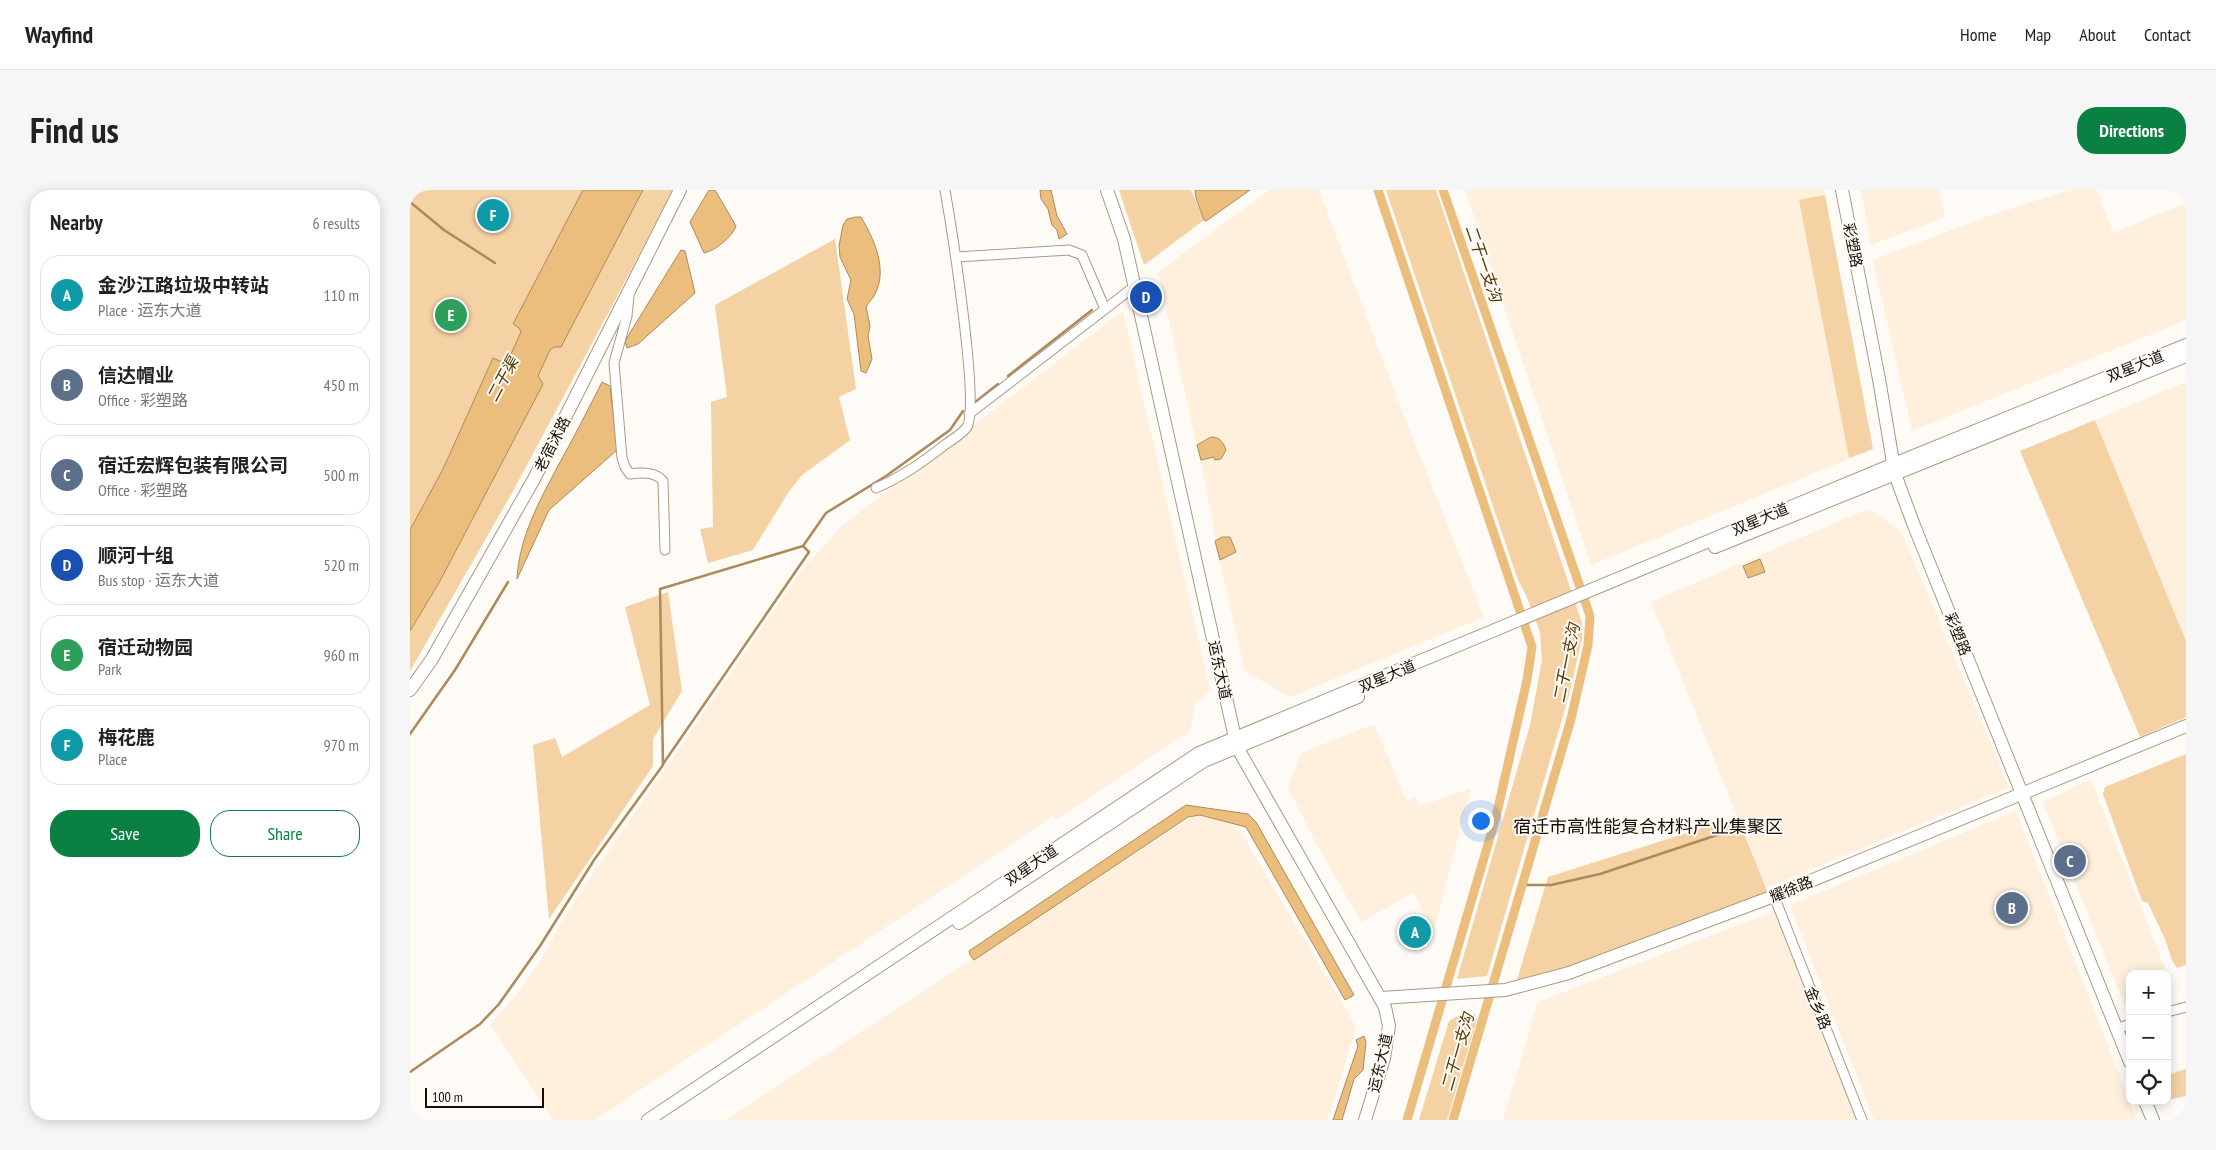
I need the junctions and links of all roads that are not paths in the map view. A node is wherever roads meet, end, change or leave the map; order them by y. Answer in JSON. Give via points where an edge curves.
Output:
{"nodes":[{"id":1,"x":680,"y":190,"type":"edge"},
{"id":2,"x":945,"y":190,"type":"edge"},
{"id":3,"x":1106,"y":190,"type":"edge"},
{"id":4,"x":1842,"y":190,"type":"edge"},
{"id":5,"x":956,"y":257,"type":"junction"},
{"id":6,"x":1135,"y":286,"type":"junction"},
{"id":7,"x":630,"y":288,"type":"junction"},
{"id":8,"x":1105,"y":310,"type":"junction"},
{"id":9,"x":2186,"y":345,"type":"edge"},
{"id":10,"x":2186,"y":356,"type":"edge"},
{"id":11,"x":969,"y":414,"type":"junction"},
{"id":12,"x":1894,"y":469,"type":"junction"},
{"id":13,"x":876,"y":488,"type":"dead end"},
{"id":14,"x":665,"y":550,"type":"dead end"},
{"id":15,"x":410,"y":690,"type":"edge"},
{"id":16,"x":2186,"y":726,"type":"edge"},
{"id":17,"x":1236,"y":742,"type":"junction"},
{"id":18,"x":2022,"y":795,"type":"junction"},
{"id":19,"x":1774,"y":896,"type":"junction"},
{"id":20,"x":1381,"y":998,"type":"junction"},
{"id":21,"x":2186,"y":1008,"type":"edge"},
{"id":22,"x":2171,"y":1011,"type":"edge"},
{"id":23,"x":2126,"y":1026,"type":"edge"},
{"id":24,"x":2117,"y":1029,"type":"junction"},
{"id":25,"x":2129,"y":1060,"type":"edge"},
{"id":26,"x":2147,"y":1105,"type":"edge"},
{"id":27,"x":648,"y":1120,"type":"edge"},
{"id":28,"x":661,"y":1120,"type":"edge"},
{"id":29,"x":1365,"y":1120,"type":"edge"},
{"id":30,"x":1862,"y":1120,"type":"edge"},
{"id":31,"x":2153,"y":1120,"type":"edge"}],
"edges":[{"from":1,"to":7,"type":"street","name":"老宿沭路"},
{"from":2,"to":5,"type":"street"},
{"from":3,"to":6,"type":"street","name":"运东大道","via":[[1124,239]]},
{"from":4,"to":12,"type":"street","name":"彩塑路"},
{"from":5,"to":8,"type":"street","via":[[1077,252],[1082,255]]},
{"from":5,"to":11,"type":"street","via":[[969,372]]},
{"from":6,"to":8,"type":"street"},
{"from":6,"to":17,"type":"street","name":"运东大道"},
{"from":7,"to":14,"type":"street","via":[[627,316],[614,363],[622,458],[630,474],[639,472],[659,476],[663,481]]},
{"from":7,"to":15,"type":"street","name":"老宿沭路","via":[[534,479],[436,651]]},
{"from":8,"to":11,"type":"street"},
{"from":9,"to":12,"type":"street","name":"双星大道"},
{"from":10,"to":12,"type":"street","name":"双星大道"},
{"from":11,"to":13,"type":"street","via":[[970,421],[962,433],[918,466]]},
{"from":12,"to":17,"type":"street","name":"双星大道"},
{"from":12,"to":18,"type":"street","name":"彩塑路"},
{"from":16,"to":18,"type":"street","name":"耀徐路"},
{"from":17,"to":20,"type":"street","name":"运东大道"},
{"from":17,"to":27,"type":"street","name":"双星大道","via":[[1191,758]]},
{"from":17,"to":28,"type":"street","name":"双星大道"},
{"from":18,"to":19,"type":"street","name":"耀徐路"},
{"from":18,"to":24,"type":"street","name":"彩塑路"},
{"from":19,"to":20,"type":"street","name":"耀徐路","via":[[1569,973],[1505,990]]},
{"from":19,"to":30,"type":"street","name":"金乡路"},
{"from":20,"to":29,"type":"street","name":"运东大道","via":[[1388,1026],[1384,1058]]},
{"from":21,"to":22,"type":"street"},
{"from":23,"to":24,"type":"street"},
{"from":24,"to":25,"type":"street","name":"彩塑路"},
{"from":26,"to":31,"type":"street"}]}
